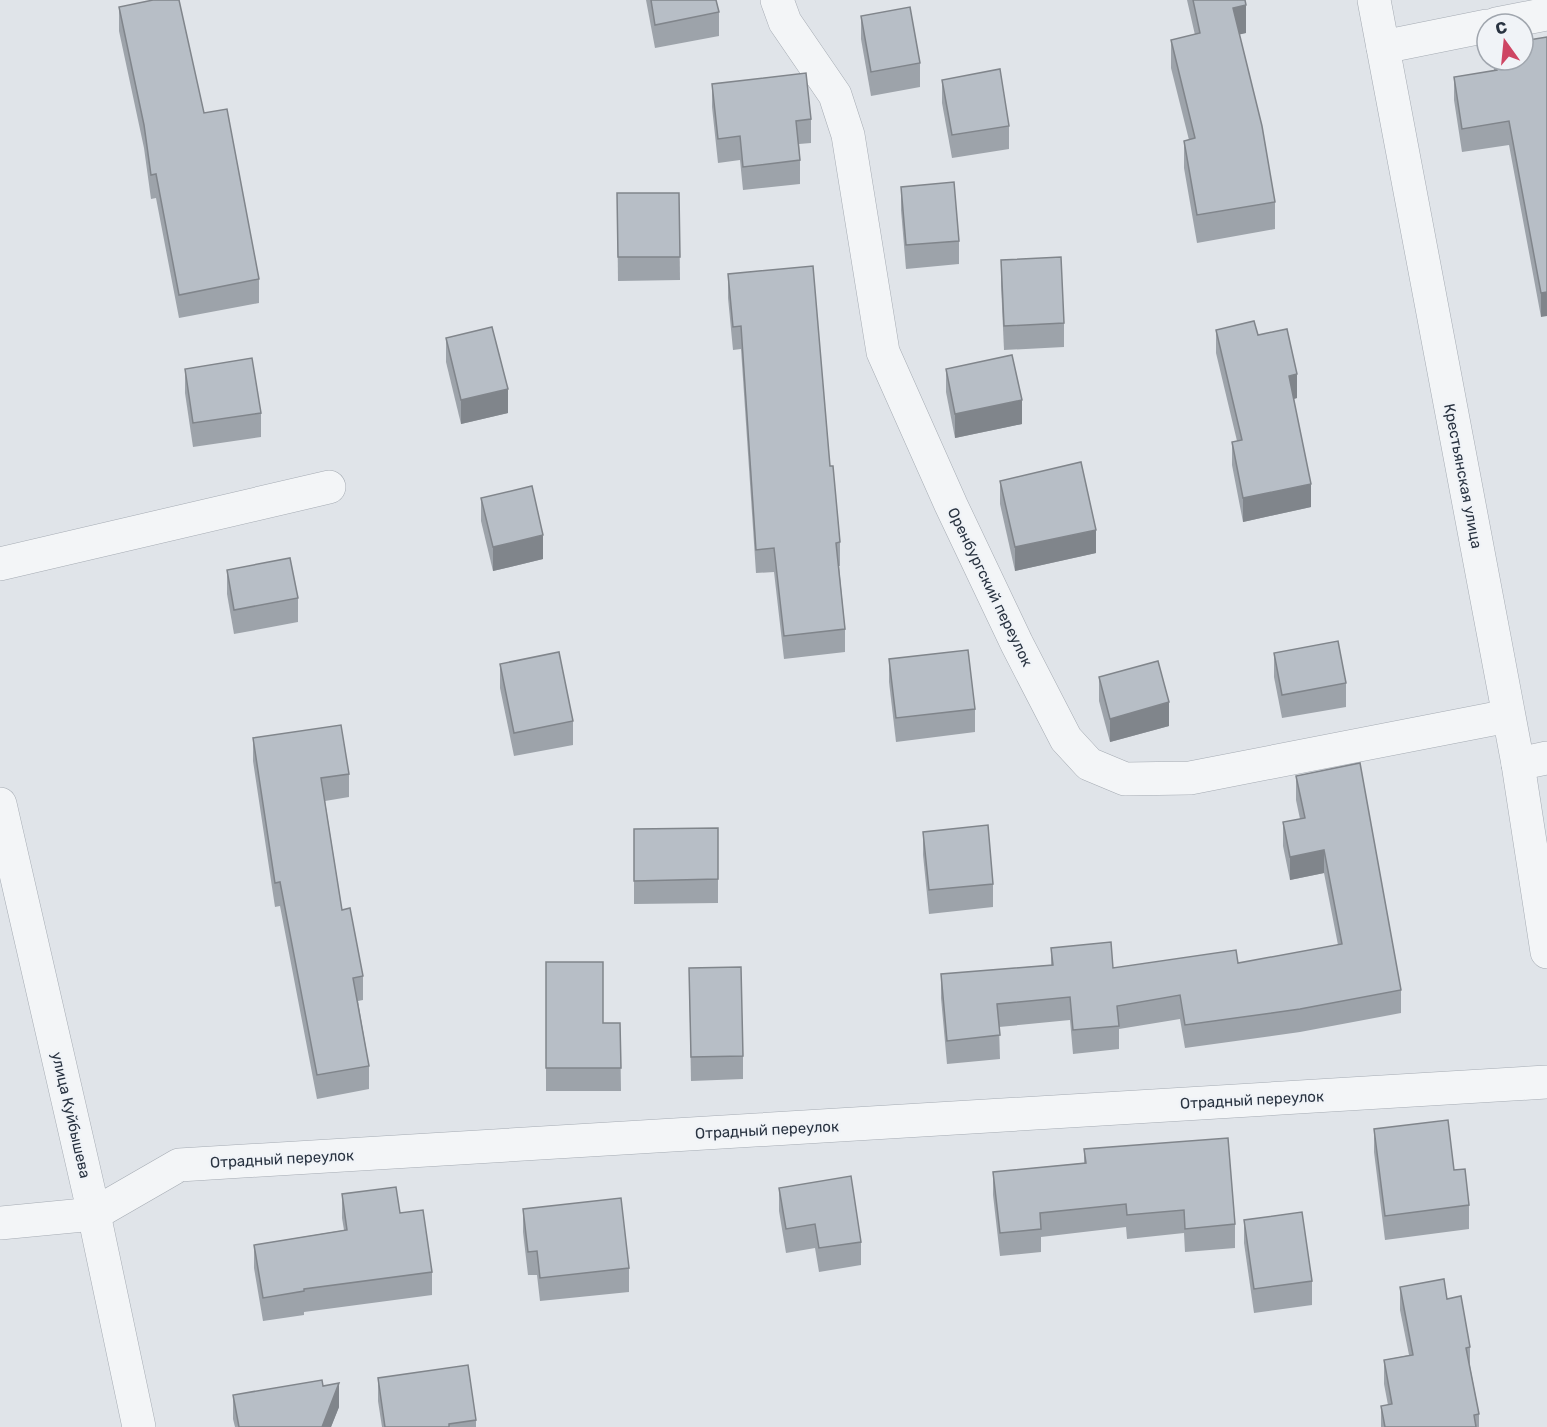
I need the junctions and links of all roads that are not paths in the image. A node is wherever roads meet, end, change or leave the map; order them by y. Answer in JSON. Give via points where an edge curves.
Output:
{"nodes":[{"id":1,"x":777,"y":0,"type":"edge"},
{"id":2,"x":1374,"y":0,"type":"edge"},
{"id":3,"x":1475,"y":28,"type":"edge"},
{"id":4,"x":1383,"y":47,"type":"junction"},
{"id":5,"x":329,"y":487,"type":"dead end"},
{"id":6,"x":0,"y":564,"type":"edge"},
{"id":7,"x":1508,"y":716,"type":"junction"},
{"id":8,"x":1533,"y":761,"type":"edge"},
{"id":9,"x":0,"y":804,"type":"edge"},
{"id":10,"x":1547,"y":952,"type":"edge"},
{"id":11,"x":1547,"y":1082,"type":"edge"},
{"id":12,"x":93,"y":1214,"type":"junction"},
{"id":13,"x":0,"y":1223,"type":"edge"},
{"id":14,"x":139,"y":1427,"type":"edge"}],
"edges":[{"from":1,"to":7,"type":"street","name":"Оренбургский переулок","via":[[785,22],[835,95],[848,135],[883,351],[1017,644],[1066,739],[1089,764],[1125,779],[1190,778]]},
{"from":2,"to":4,"type":"street","name":"Крестьянская улица"},
{"from":3,"to":4,"type":"street"},
{"from":4,"to":7,"type":"street","name":"Крестьянская улица"},
{"from":5,"to":6,"type":"street"},
{"from":7,"to":8,"type":"street","name":"Крестьянская улица"},
{"from":8,"to":10,"type":"street","name":"Крестьянская улица"},
{"from":9,"to":12,"type":"street","name":"улица Куйбышева"},
{"from":11,"to":12,"type":"street","name":"Отрадный переулок","via":[[179,1166]]},
{"from":12,"to":13,"type":"street","name":"Отрадный переулок"},
{"from":12,"to":14,"type":"street","name":"улица Куйбышева"}]}
